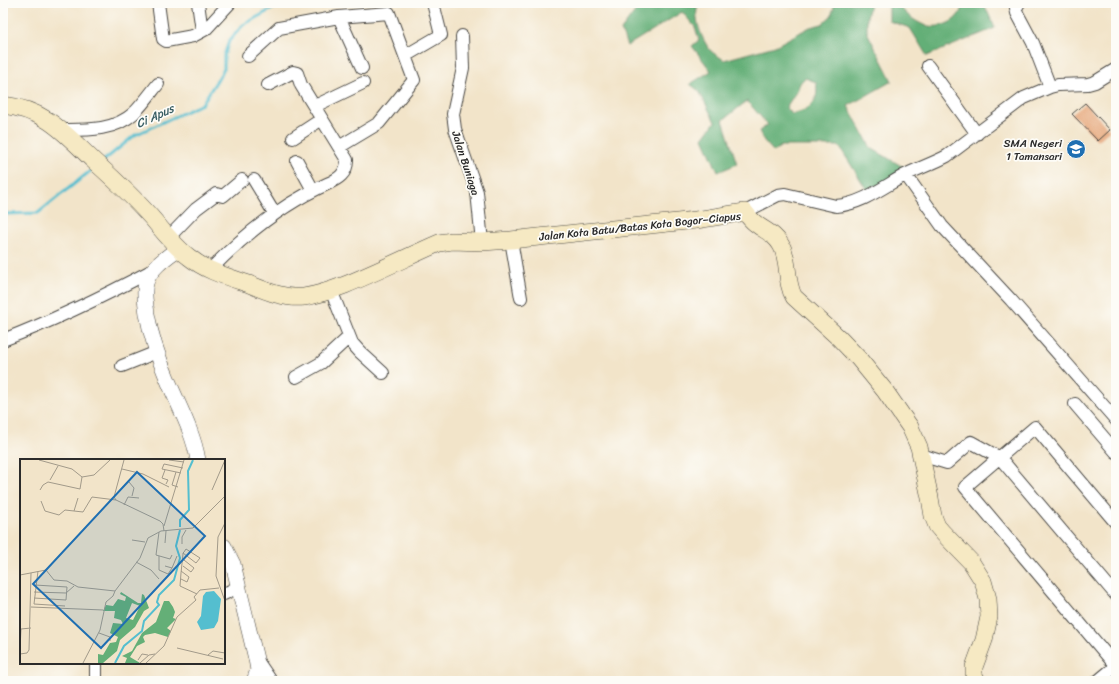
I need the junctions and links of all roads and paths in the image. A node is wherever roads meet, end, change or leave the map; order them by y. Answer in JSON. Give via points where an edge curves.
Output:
{"nodes":[{"id":1,"x":158,"y":3,"type":"edge"},
{"id":2,"x":198,"y":3,"type":"edge"},
{"id":3,"x":230,"y":3,"type":"edge"},
{"id":4,"x":433,"y":3,"type":"edge"},
{"id":5,"x":1019,"y":3,"type":"edge"},
{"id":6,"x":339,"y":17,"type":"junction"},
{"id":7,"x":202,"y":31,"type":"junction"},
{"id":8,"x":462,"y":36,"type":"dead end"},
{"id":9,"x":248,"y":56,"type":"dead end"},
{"id":10,"x":405,"y":56,"type":"junction"},
{"id":11,"x":928,"y":66,"type":"dead end"},
{"id":12,"x":362,"y":68,"type":"dead end"},
{"id":13,"x":1116,"y":69,"type":"edge"},
{"id":14,"x":363,"y":83,"type":"dead end"},
{"id":15,"x":158,"y":84,"type":"dead end"},
{"id":16,"x":268,"y":85,"type":"dead end"},
{"id":17,"x":1050,"y":87,"type":"junction"},
{"id":18,"x":3,"y":105,"type":"edge"},
{"id":19,"x":314,"y":106,"type":"junction"},
{"id":20,"x":322,"y":119,"type":"junction"},
{"id":21,"x":63,"y":130,"type":"junction"},
{"id":22,"x":978,"y":134,"type":"junction"},
{"id":23,"x":293,"y":138,"type":"dead end"},
{"id":24,"x":339,"y":147,"type":"junction"},
{"id":25,"x":297,"y":161,"type":"dead end"},
{"id":26,"x":906,"y":175,"type":"junction"},
{"id":27,"x":314,"y":190,"type":"junction"},
{"id":28,"x":745,"y":212,"type":"junction"},
{"id":29,"x":274,"y":213,"type":"junction"},
{"id":30,"x":511,"y":240,"type":"junction"},
{"id":31,"x":482,"y":242,"type":"junction"},
{"id":32,"x":174,"y":243,"type":"junction"},
{"id":33,"x":154,"y":270,"type":"junction"},
{"id":34,"x":210,"y":270,"type":"junction"},
{"id":35,"x":331,"y":290,"type":"junction"},
{"id":36,"x":521,"y":298,"type":"dead end"},
{"id":37,"x":349,"y":337,"type":"junction"},
{"id":38,"x":3,"y":340,"type":"edge"},
{"id":39,"x":157,"y":352,"type":"junction"},
{"id":40,"x":122,"y":366,"type":"dead end"},
{"id":41,"x":384,"y":373,"type":"dead end"},
{"id":42,"x":296,"y":378,"type":"dead end"},
{"id":43,"x":1075,"y":404,"type":"dead end"},
{"id":44,"x":1116,"y":420,"type":"edge"},
{"id":45,"x":1116,"y":452,"type":"edge"},
{"id":46,"x":921,"y":455,"type":"junction"},
{"id":47,"x":1000,"y":458,"type":"junction"},
{"id":48,"x":198,"y":459,"type":"edge"},
{"id":49,"x":1112,"y":509,"type":"edge"},
{"id":50,"x":1116,"y":523,"type":"edge"},
{"id":51,"x":225,"y":548,"type":"edge"},
{"id":52,"x":238,"y":587,"type":"junction"},
{"id":53,"x":225,"y":594,"type":"edge"},
{"id":54,"x":1116,"y":595,"type":"edge"},
{"id":55,"x":256,"y":658,"type":"junction"},
{"id":56,"x":96,"y":664,"type":"edge"},
{"id":57,"x":1116,"y":666,"type":"edge"},
{"id":58,"x":96,"y":678,"type":"dead end"},
{"id":59,"x":254,"y":681,"type":"edge"},
{"id":60,"x":271,"y":681,"type":"edge"},
{"id":61,"x":976,"y":681,"type":"edge"},
{"id":62,"x":1098,"y":681,"type":"edge"}],
"edges":[{"from":1,"to":7,"type":"street","via":[[163,39],[166,41],[193,36]]},
{"from":2,"to":7,"type":"street"},
{"from":3,"to":7,"type":"street"},
{"from":4,"to":10,"type":"street","via":[[441,35]]},
{"from":5,"to":17,"type":"street","via":[[1017,13],[1033,43]]},
{"from":6,"to":9,"type":"street","via":[[278,28]]},
{"from":6,"to":10,"type":"street","via":[[389,13]]},
{"from":6,"to":12,"type":"street"},
{"from":8,"to":31,"type":"street","name":"Jalan Buniaga","via":[[463,68],[453,121],[478,192]]},
{"from":10,"to":24,"type":"street","via":[[414,80],[379,123]]},
{"from":11,"to":22,"type":"street"},
{"from":13,"to":17,"type":"street","via":[[1088,84]]},
{"from":14,"to":19,"type":"street"},
{"from":15,"to":21,"type":"street","via":[[133,113],[112,126]]},
{"from":16,"to":19,"type":"street","via":[[289,73],[297,73]]},
{"from":17,"to":22,"type":"street","via":[[1024,98]]},
{"from":18,"to":21,"type":"main road","via":[[32,112]]},
{"from":19,"to":20,"type":"street"},
{"from":20,"to":23,"type":"street"},
{"from":20,"to":24,"type":"street"},
{"from":21,"to":32,"type":"main road","name":"Jalan Kota Batu/Batas Kota Bogor–Ciapus","via":[[123,188]]},
{"from":22,"to":26,"type":"street","via":[[936,162]]},
{"from":24,"to":27,"type":"street","via":[[347,160],[347,168],[339,178]]},
{"from":25,"to":27,"type":"street"},
{"from":26,"to":28,"type":"street","via":[[859,201],[844,206],[784,194]]},
{"from":26,"to":44,"type":"street","via":[[942,226]]},
{"from":27,"to":29,"type":"street"},
{"from":28,"to":30,"type":"main road","name":"Jalan Kota Batu/Batas Kota Bogor–Ciapus","via":[[696,220]]},
{"from":28,"to":46,"type":"main road","name":"Jalan Kota Batu/Batas Kota Bogor–Ciapus","via":[[756,224],[771,232],[776,238],[784,253],[794,297],[839,338],[885,390],[910,427]]},
{"from":29,"to":32,"type":"street","via":[[248,180],[222,196],[216,194],[203,203]]},
{"from":29,"to":34,"type":"street","via":[[232,247]]},
{"from":30,"to":31,"type":"main road","name":"Jalan Kota Batu/Batas Kota Bogor–Ciapus"},
{"from":30,"to":36,"type":"street"},
{"from":31,"to":35,"type":"main road","name":"Jalan Kota Batu/Batas Kota Bogor–Ciapus","via":[[452,241],[439,244]]},
{"from":32,"to":33,"type":"street"},
{"from":32,"to":34,"type":"main road","name":"Jalan Kota Batu/Batas Kota Bogor–Ciapus","via":[[194,261]]},
{"from":33,"to":38,"type":"street","via":[[100,298]]},
{"from":33,"to":39,"type":"street","via":[[146,282],[145,291],[148,318]]},
{"from":34,"to":35,"type":"main road","name":"Jalan Kota Batu/Batas Kota Bogor–Ciapus","via":[[287,296],[306,297]]},
{"from":35,"to":37,"type":"street"},
{"from":37,"to":41,"type":"street","via":[[355,347]]},
{"from":37,"to":42,"type":"street","via":[[321,363]]},
{"from":39,"to":40,"type":"street"},
{"from":39,"to":48,"type":"street","via":[[187,423]]},
{"from":43,"to":45,"type":"street"},
{"from":46,"to":47,"type":"street","via":[[947,463],[971,442]]},
{"from":46,"to":61,"type":"main road","name":"Jalan Kota Batu/Batas Kota Bogor–Ciapus","via":[[935,521],[942,533],[971,562],[986,590],[989,617],[974,666]]},
{"from":47,"to":49,"type":"street","via":[[1035,427]]},
{"from":47,"to":54,"type":"street"},
{"from":47,"to":57,"type":"street","via":[[965,487]]},
{"from":49,"to":50,"type":"street"},
{"from":51,"to":52,"type":"street"},
{"from":52,"to":53,"type":"street"},
{"from":52,"to":55,"type":"street"},
{"from":55,"to":59,"type":"street","via":[[258,670]]},
{"from":55,"to":60,"type":"street"},
{"from":56,"to":58,"type":"street"},
{"from":57,"to":62,"type":"street"}]}
